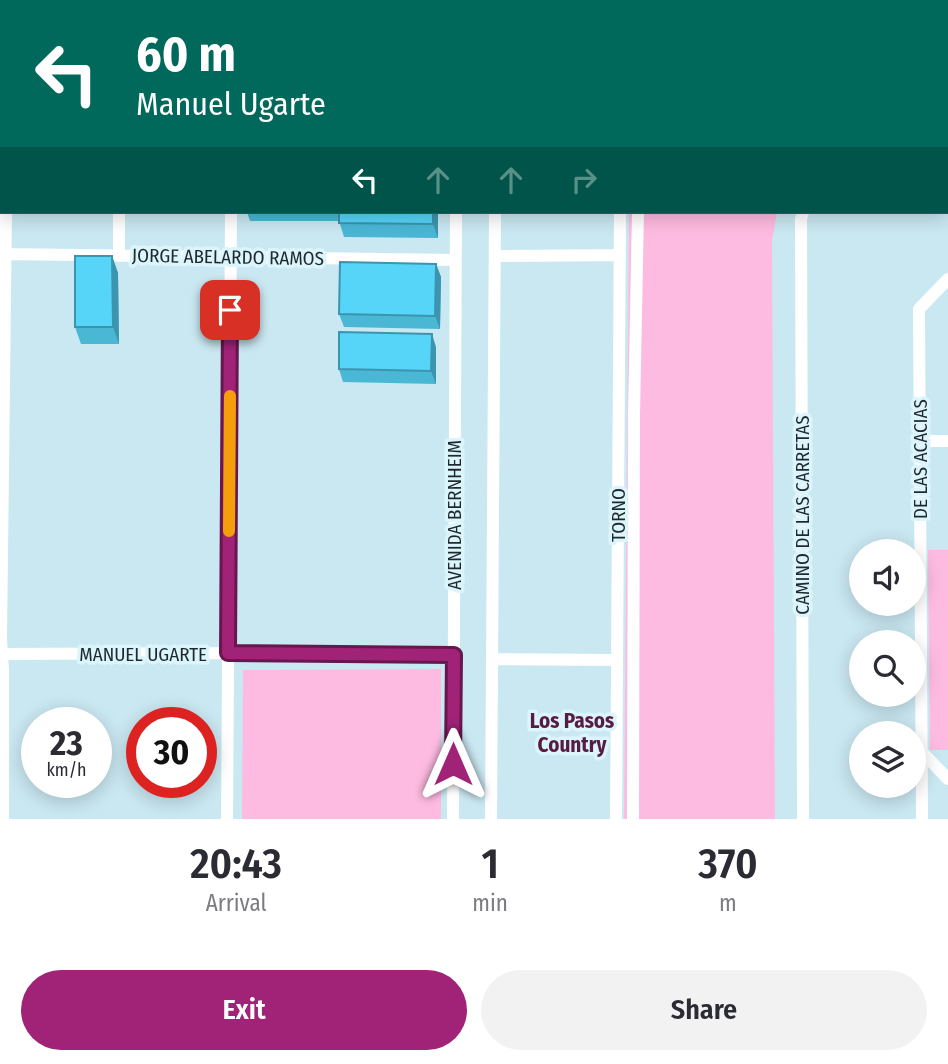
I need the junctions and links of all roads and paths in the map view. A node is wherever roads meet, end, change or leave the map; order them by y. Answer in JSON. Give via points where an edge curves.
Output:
{"nodes":[{"id":1,"x":6,"y":214,"type":"edge"},
{"id":2,"x":119,"y":214,"type":"edge"},
{"id":3,"x":231,"y":214,"type":"edge"},
{"id":4,"x":456,"y":214,"type":"edge"},
{"id":5,"x":495,"y":214,"type":"edge"},
{"id":6,"x":620,"y":214,"type":"edge"},
{"id":7,"x":638,"y":214,"type":"edge"},
{"id":8,"x":803,"y":214,"type":"edge"},
{"id":9,"x":3,"y":254,"type":"edge"},
{"id":10,"x":620,"y":255,"type":"junction"},
{"id":11,"x":119,"y":256,"type":"junction"},
{"id":12,"x":495,"y":256,"type":"junction"},
{"id":13,"x":231,"y":257,"type":"junction"},
{"id":14,"x":456,"y":260,"type":"junction"},
{"id":15,"x":948,"y":279,"type":"edge"},
{"id":16,"x":948,"y":441,"type":"edge"},
{"id":17,"x":920,"y":442,"type":"junction"},
{"id":18,"x":228,"y":653,"type":"junction"},
{"id":19,"x":1,"y":654,"type":"edge"},
{"id":20,"x":454,"y":655,"type":"junction"},
{"id":21,"x":492,"y":659,"type":"junction"},
{"id":22,"x":617,"y":660,"type":"junction"},
{"id":23,"x":922,"y":721,"type":"edge"},
{"id":24,"x":926,"y":756,"type":"edge"},
{"id":25,"x":948,"y":779,"type":"edge"},
{"id":26,"x":922,"y":798,"type":"edge"},
{"id":27,"x":3,"y":819,"type":"edge"},
{"id":28,"x":228,"y":819,"type":"edge"},
{"id":29,"x":453,"y":819,"type":"edge"},
{"id":30,"x":491,"y":819,"type":"edge"},
{"id":31,"x":616,"y":819,"type":"edge"},
{"id":32,"x":634,"y":819,"type":"edge"},
{"id":33,"x":803,"y":819,"type":"edge"},
{"id":34,"x":922,"y":819,"type":"edge"}],
"edges":[{"from":1,"to":9,"type":"street"},
{"from":2,"to":11,"type":"street"},
{"from":3,"to":13,"type":"street"},
{"from":4,"to":14,"type":"street","name":"AVENIDA BERNHEIM"},
{"from":5,"to":12,"type":"street"},
{"from":6,"to":10,"type":"street","name":"TORNO"},
{"from":7,"to":32,"type":"street"},
{"from":8,"to":33,"type":"street","name":"CAMINO DE LAS CARRETAS"},
{"from":9,"to":11,"type":"street","name":"JORGE ABELARDO RAMOS"},
{"from":9,"to":19,"type":"street"},
{"from":10,"to":12,"type":"street"},
{"from":10,"to":22,"type":"street","name":"TORNO"},
{"from":11,"to":13,"type":"street","name":"JORGE ABELARDO RAMOS"},
{"from":12,"to":21,"type":"street"},
{"from":13,"to":14,"type":"street","name":"JORGE ABELARDO RAMOS"},
{"from":13,"to":18,"type":"street"},
{"from":14,"to":20,"type":"street","name":"AVENIDA BERNHEIM"},
{"from":15,"to":17,"type":"street","name":"DE LAS ACACIAS","via":[[919,309]]},
{"from":16,"to":17,"type":"street"},
{"from":17,"to":23,"type":"street","name":"DE LAS ACACIAS"},
{"from":18,"to":19,"type":"street","name":"MANUEL UGARTE"},
{"from":18,"to":20,"type":"street","name":"MANUEL UGARTE"},
{"from":18,"to":28,"type":"street"},
{"from":19,"to":27,"type":"street"},
{"from":20,"to":29,"type":"street","name":"AVENIDA BERNHEIM"},
{"from":21,"to":22,"type":"street"},
{"from":21,"to":30,"type":"street"},
{"from":22,"to":31,"type":"street","name":"TORNO"},
{"from":24,"to":25,"type":"street"},
{"from":26,"to":34,"type":"street","name":"DE LAS ACACIAS"}]}
